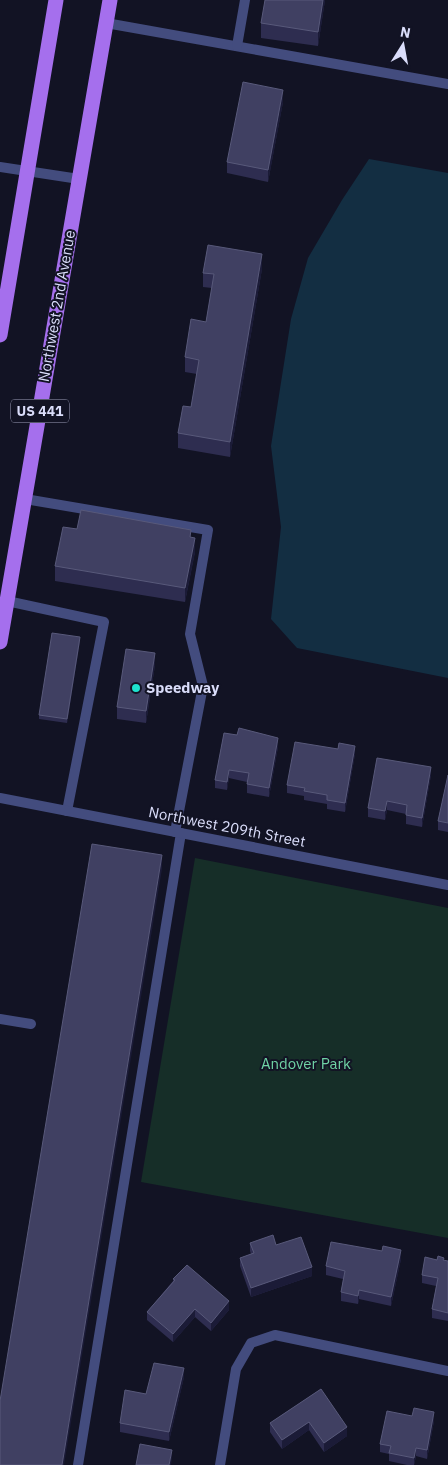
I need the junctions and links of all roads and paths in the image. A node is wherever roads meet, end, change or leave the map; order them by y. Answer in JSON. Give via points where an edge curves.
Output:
{"nodes":[{"id":1,"x":56,"y":0,"type":"edge"},
{"id":2,"x":110,"y":0,"type":"edge"},
{"id":3,"x":245,"y":0,"type":"edge"},
{"id":4,"x":106,"y":23,"type":"junction"},
{"id":5,"x":237,"y":46,"type":"junction"},
{"id":6,"x":448,"y":84,"type":"edge"},
{"id":7,"x":0,"y":166,"type":"edge"},
{"id":8,"x":28,"y":170,"type":"junction"},
{"id":9,"x":79,"y":179,"type":"junction"},
{"id":10,"x":0,"y":335,"type":"edge"},
{"id":11,"x":25,"y":499,"type":"junction"},
{"id":12,"x":7,"y":601,"type":"junction"},
{"id":13,"x":0,"y":642,"type":"edge"},
{"id":14,"x":0,"y":798,"type":"edge"},
{"id":15,"x":67,"y":811,"type":"junction"},
{"id":16,"x":178,"y":833,"type":"junction"},
{"id":17,"x":448,"y":885,"type":"edge"},
{"id":18,"x":0,"y":1019,"type":"edge"},
{"id":19,"x":31,"y":1024,"type":"dead end"},
{"id":20,"x":448,"y":1371,"type":"edge"},
{"id":21,"x":78,"y":1465,"type":"edge"},
{"id":22,"x":220,"y":1465,"type":"edge"}],
"edges":[{"from":1,"to":8,"type":"main road"},
{"from":2,"to":4,"type":"main road","name":"Northwest 2nd Avenue","number":"US 441"},
{"from":3,"to":5,"type":"street"},
{"from":4,"to":5,"type":"street"},
{"from":4,"to":9,"type":"main road","name":"Northwest 2nd Avenue","number":"US 441"},
{"from":5,"to":6,"type":"street"},
{"from":7,"to":8,"type":"street"},
{"from":8,"to":9,"type":"street"},
{"from":8,"to":10,"type":"main road"},
{"from":9,"to":11,"type":"main road","name":"Northwest 2nd Avenue","number":"US 441"},
{"from":11,"to":12,"type":"main road","name":"Northwest 2nd Avenue","number":"US 441"},
{"from":11,"to":16,"type":"street","via":[[208,530],[190,634],[203,686]]},
{"from":12,"to":13,"type":"main road","name":"Northwest 2nd Avenue","number":"US 441"},
{"from":12,"to":15,"type":"street","via":[[104,622]]},
{"from":14,"to":15,"type":"street","name":"Northwest 209th Street"},
{"from":15,"to":16,"type":"street","name":"Northwest 209th Street"},
{"from":16,"to":17,"type":"street","name":"Northwest 209th Street"},
{"from":16,"to":21,"type":"street"},
{"from":18,"to":19,"type":"street"},
{"from":20,"to":22,"type":"street","via":[[275,1334],[251,1343],[236,1369]]}]}
